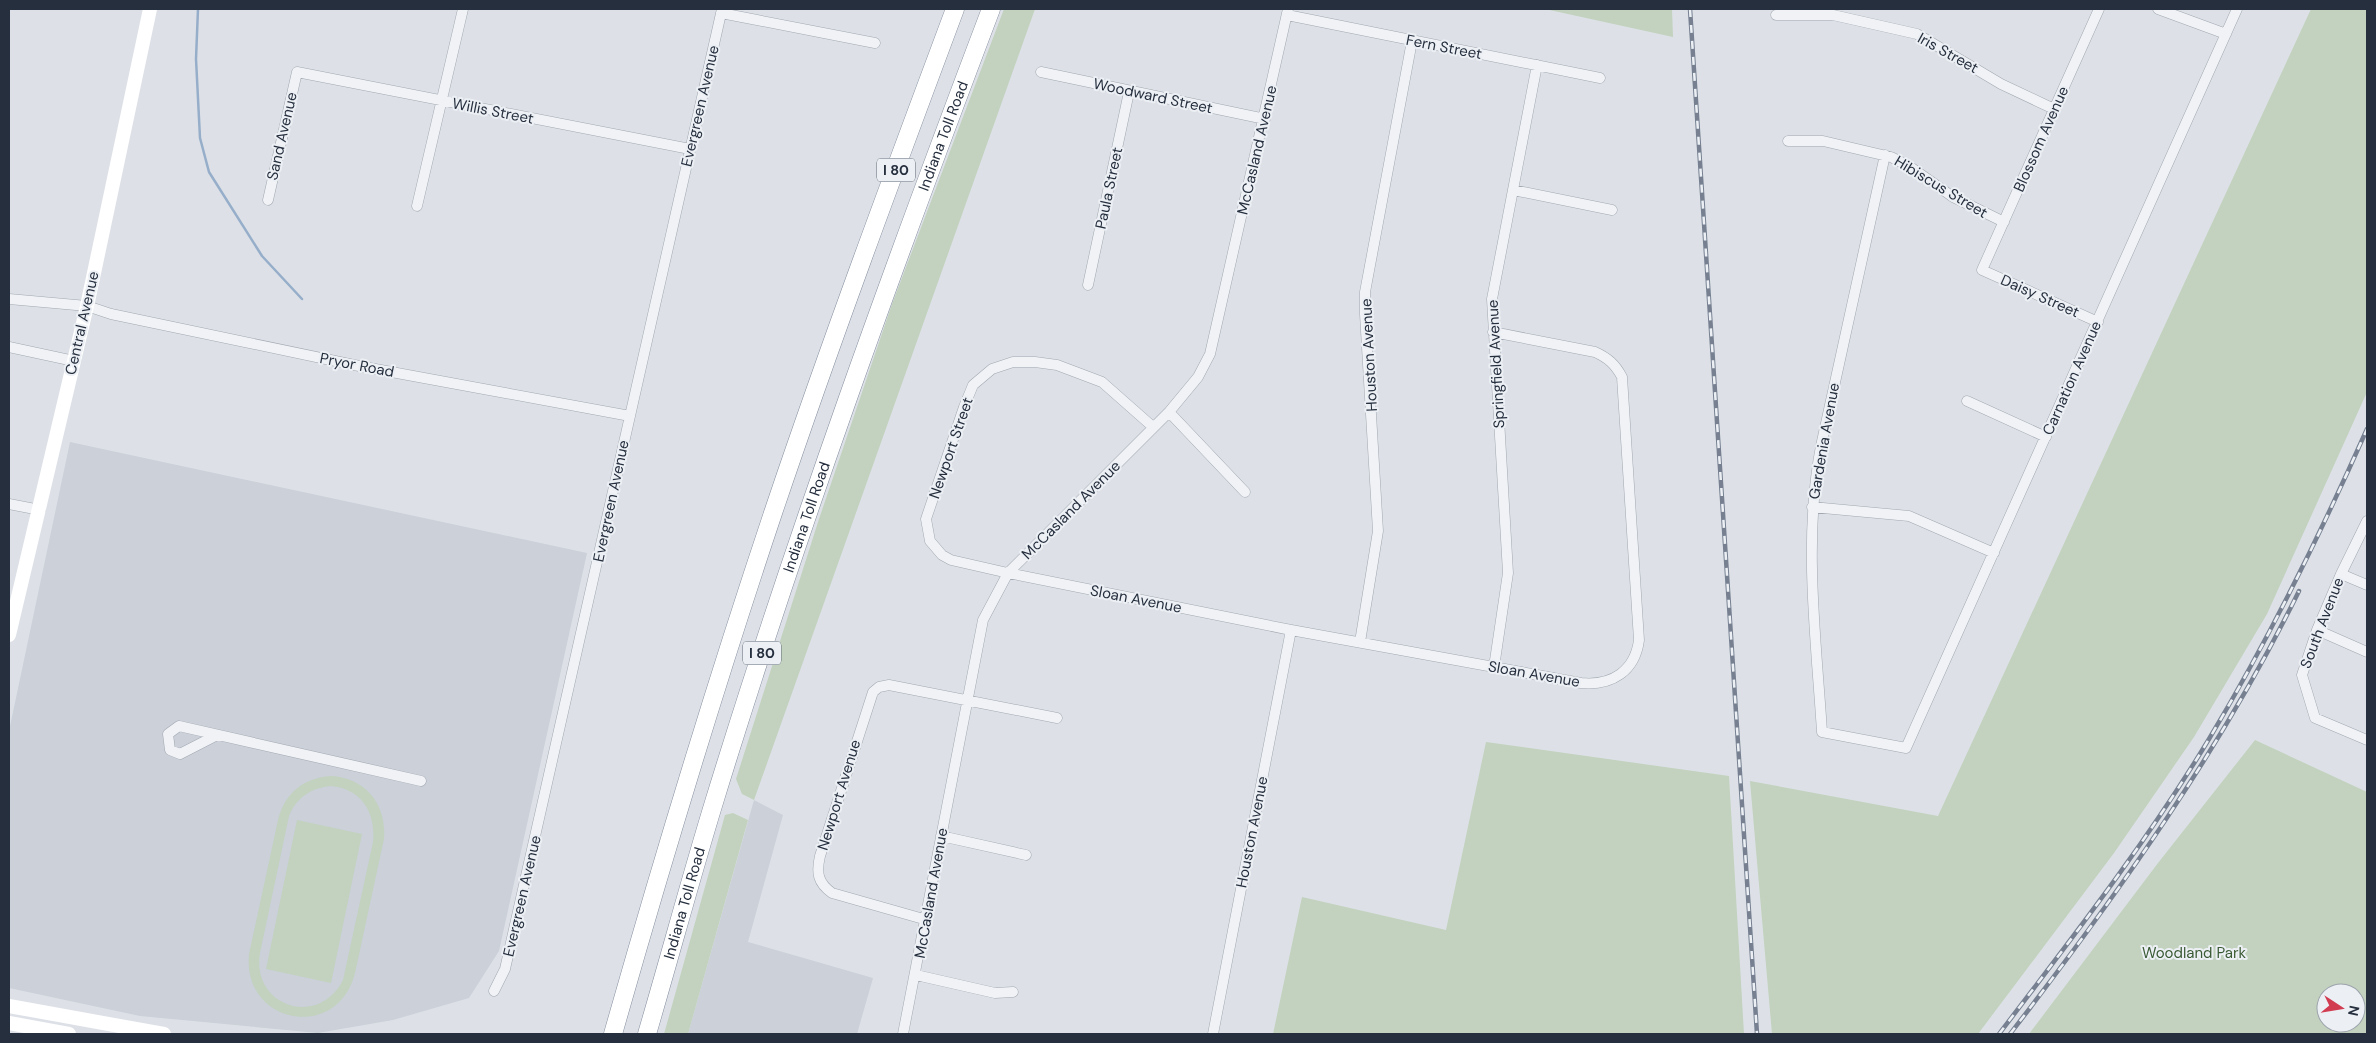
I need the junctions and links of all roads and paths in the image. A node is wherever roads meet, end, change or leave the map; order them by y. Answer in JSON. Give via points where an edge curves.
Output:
{"nodes":[{"id":1,"x":150,"y":9,"type":"edge"},
{"id":2,"x":463,"y":9,"type":"edge"},
{"id":3,"x":955,"y":9,"type":"edge"},
{"id":4,"x":991,"y":9,"type":"edge"},
{"id":5,"x":2099,"y":9,"type":"edge"},
{"id":6,"x":2158,"y":9,"type":"edge"},
{"id":7,"x":2237,"y":9,"type":"edge"},
{"id":8,"x":722,"y":11,"type":"edge"},
{"id":9,"x":1288,"y":12,"type":"edge"},
{"id":10,"x":1776,"y":15,"type":"dead end"},
{"id":11,"x":2226,"y":34,"type":"junction"},
{"id":12,"x":1412,"y":40,"type":"junction"},
{"id":13,"x":875,"y":43,"type":"dead end"},
{"id":14,"x":1537,"y":64,"type":"junction"},
{"id":15,"x":297,"y":72,"type":"joint"},
{"id":16,"x":1041,"y":72,"type":"dead end"},
{"id":17,"x":1600,"y":78,"type":"dead end"},
{"id":18,"x":1129,"y":92,"type":"junction"},
{"id":19,"x":442,"y":101,"type":"junction"},
{"id":20,"x":2054,"y":109,"type":"junction"},
{"id":21,"x":1265,"y":119,"type":"junction"},
{"id":22,"x":1788,"y":141,"type":"dead end"},
{"id":23,"x":690,"y":149,"type":"junction"},
{"id":24,"x":1885,"y":155,"type":"junction"},
{"id":25,"x":1513,"y":190,"type":"junction"},
{"id":26,"x":268,"y":200,"type":"dead end"},
{"id":27,"x":417,"y":206,"type":"dead end"},
{"id":28,"x":1612,"y":210,"type":"dead end"},
{"id":29,"x":2004,"y":222,"type":"junction"},
{"id":30,"x":1982,"y":270,"type":"joint"},
{"id":31,"x":1088,"y":284,"type":"dead end"},
{"id":32,"x":9,"y":299,"type":"edge"},
{"id":33,"x":87,"y":306,"type":"junction"},
{"id":34,"x":2098,"y":322,"type":"junction"},
{"id":35,"x":1493,"y":332,"type":"junction"},
{"id":36,"x":9,"y":347,"type":"edge"},
{"id":37,"x":74,"y":361,"type":"junction"},
{"id":38,"x":1967,"y":401,"type":"dead end"},
{"id":39,"x":1169,"y":412,"type":"junction"},
{"id":40,"x":630,"y":416,"type":"junction"},
{"id":41,"x":1153,"y":427,"type":"junction"},
{"id":42,"x":2046,"y":437,"type":"junction"},
{"id":43,"x":1245,"y":492,"type":"dead end"},
{"id":44,"x":9,"y":504,"type":"edge"},
{"id":45,"x":1812,"y":507,"type":"junction"},
{"id":46,"x":40,"y":510,"type":"junction"},
{"id":47,"x":2365,"y":526,"type":"edge"},
{"id":48,"x":1994,"y":553,"type":"junction"},
{"id":49,"x":1008,"y":573,"type":"junction"},
{"id":50,"x":2341,"y":574,"type":"junction"},
{"id":51,"x":2367,"y":585,"type":"edge"},
{"id":52,"x":1291,"y":630,"type":"junction"},
{"id":53,"x":2317,"y":630,"type":"junction"},
{"id":54,"x":9,"y":635,"type":"edge"},
{"id":55,"x":1360,"y":642,"type":"junction"},
{"id":56,"x":2367,"y":652,"type":"edge"},
{"id":57,"x":1494,"y":667,"type":"junction"},
{"id":58,"x":967,"y":699,"type":"junction"},
{"id":59,"x":1057,"y":718,"type":"dead end"},
{"id":60,"x":217,"y":735,"type":"dead end"},
{"id":61,"x":2367,"y":740,"type":"edge"},
{"id":62,"x":1906,"y":748,"type":"joint"},
{"id":63,"x":421,"y":781,"type":"dead end"},
{"id":64,"x":941,"y":836,"type":"junction"},
{"id":65,"x":1026,"y":855,"type":"dead end"},
{"id":66,"x":927,"y":920,"type":"junction"},
{"id":67,"x":916,"y":975,"type":"junction"},
{"id":68,"x":494,"y":990,"type":"dead end"},
{"id":69,"x":1013,"y":992,"type":"dead end"},
{"id":70,"x":9,"y":1006,"type":"edge"},
{"id":71,"x":9,"y":1023,"type":"edge"},
{"id":72,"x":69,"y":1034,"type":"edge"},
{"id":73,"x":164,"y":1034,"type":"edge"},
{"id":74,"x":613,"y":1034,"type":"edge"},
{"id":75,"x":647,"y":1034,"type":"edge"},
{"id":76,"x":903,"y":1034,"type":"edge"},
{"id":77,"x":1213,"y":1034,"type":"edge"}],
"edges":[{"from":1,"to":33,"type":"main road","name":"Central Avenue"},
{"from":2,"to":19,"type":"street"},
{"from":3,"to":74,"type":"highway","number":"I 80","via":[[774,510],[684,790]]},
{"from":4,"to":75,"type":"highway","name":"Indiana Toll Road","number":"I 80","via":[[805,522],[715,800]]},
{"from":5,"to":20,"type":"street","name":"Blossom Avenue"},
{"from":6,"to":11,"type":"street"},
{"from":7,"to":11,"type":"street","name":"Carnation Avenue"},
{"from":8,"to":13,"type":"street"},
{"from":8,"to":23,"type":"street","name":"Evergreen Avenue"},
{"from":9,"to":12,"type":"street","name":"Fern Street"},
{"from":9,"to":21,"type":"street","name":"McCasland Avenue"},
{"from":10,"to":20,"type":"street","name":"Iris Street","via":[[1833,15],[1918,34],[2001,84]]},
{"from":11,"to":34,"type":"street","name":"Carnation Avenue"},
{"from":12,"to":14,"type":"street","name":"Fern Street"},
{"from":12,"to":55,"type":"street","name":"Houston Avenue","via":[[1365,292],[1378,531]]},
{"from":14,"to":17,"type":"street","name":"Fern Street"},
{"from":14,"to":25,"type":"street","name":"Springfield Avenue"},
{"from":15,"to":19,"type":"street","name":"Willis Street"},
{"from":15,"to":26,"type":"street","name":"Sand Avenue"},
{"from":16,"to":18,"type":"street","name":"Woodward Street"},
{"from":18,"to":21,"type":"street","name":"Woodward Street"},
{"from":18,"to":31,"type":"street","name":"Paula Street"},
{"from":19,"to":23,"type":"street","name":"Willis Street"},
{"from":19,"to":27,"type":"street"},
{"from":20,"to":29,"type":"street","name":"Blossom Avenue"},
{"from":21,"to":39,"type":"street","name":"McCasland Avenue","via":[[1210,354],[1198,377]]},
{"from":22,"to":24,"type":"street","name":"Hibiscus Street","via":[[1823,141]]},
{"from":23,"to":40,"type":"street","name":"Evergreen Avenue"},
{"from":24,"to":29,"type":"street","name":"Hibiscus Street","via":[[1909,166],[1958,200]]},
{"from":24,"to":45,"type":"street","name":"Gardenia Avenue","via":[[1821,446]]},
{"from":25,"to":28,"type":"street"},
{"from":25,"to":35,"type":"street","name":"Springfield Avenue","via":[[1492,299]]},
{"from":29,"to":30,"type":"street","name":"Blossom Avenue"},
{"from":30,"to":34,"type":"street","name":"Daisy Street"},
{"from":32,"to":33,"type":"street","name":"Pryor Road"},
{"from":33,"to":37,"type":"main road","name":"Central Avenue"},
{"from":33,"to":40,"type":"street","name":"Pryor Road","via":[[111,314],[359,366]]},
{"from":34,"to":42,"type":"street","name":"Carnation Avenue"},
{"from":35,"to":57,"type":"street","name":"Springfield Avenue","via":[[1508,573]]},
{"from":35,"to":57,"type":"street","name":"Sloan Avenue","via":[[1595,352],[1616,365],[1622,377],[1639,640],[1632,663],[1623,673],[1611,681],[1595,684]]},
{"from":36,"to":37,"type":"street"},
{"from":37,"to":46,"type":"main road","name":"Central Avenue"},
{"from":38,"to":42,"type":"street"},
{"from":39,"to":41,"type":"street","name":"McCasland Avenue"},
{"from":39,"to":43,"type":"street"},
{"from":40,"to":68,"type":"street","name":"Evergreen Avenue","via":[[505,969]]},
{"from":41,"to":49,"type":"street","name":"McCasland Avenue"},
{"from":41,"to":49,"type":"street","name":"Newport Street","via":[[1102,382],[1057,365],[1013,362],[992,369],[973,385],[928,512],[926,526],[930,541],[942,555]]},
{"from":42,"to":48,"type":"street","name":"Carnation Avenue"},
{"from":44,"to":46,"type":"street"},
{"from":45,"to":48,"type":"street","via":[[1909,516]]},
{"from":45,"to":62,"type":"street","name":"Gardenia Avenue","via":[[1811,549],[1822,732]]},
{"from":46,"to":54,"type":"main road","name":"Central Avenue"},
{"from":47,"to":50,"type":"street","name":"South Avenue"},
{"from":48,"to":62,"type":"street","name":"Carnation Avenue"},
{"from":49,"to":52,"type":"street","name":"Sloan Avenue"},
{"from":49,"to":58,"type":"street","name":"McCasland Avenue","via":[[983,620]]},
{"from":50,"to":51,"type":"street"},
{"from":50,"to":53,"type":"street","name":"South Avenue"},
{"from":52,"to":55,"type":"street","name":"Sloan Avenue"},
{"from":52,"to":77,"type":"street","name":"Houston Avenue"},
{"from":53,"to":56,"type":"street"},
{"from":53,"to":61,"type":"street","name":"South Avenue","via":[[2302,675],[2315,718]]},
{"from":55,"to":57,"type":"street","name":"Sloan Avenue"},
{"from":58,"to":59,"type":"street","name":"Newport Avenue"},
{"from":58,"to":64,"type":"street","name":"McCasland Avenue"},
{"from":58,"to":66,"type":"street","name":"Newport Avenue","via":[[889,685],[873,692],[817,867],[821,884],[832,893]]},
{"from":60,"to":63,"type":"street"},
{"from":64,"to":65,"type":"street"},
{"from":64,"to":66,"type":"street","name":"McCasland Avenue"},
{"from":66,"to":67,"type":"street","name":"McCasland Avenue"},
{"from":67,"to":69,"type":"street","via":[[995,993]]},
{"from":67,"to":76,"type":"street","name":"McCasland Avenue"},
{"from":70,"to":73,"type":"main road"},
{"from":71,"to":72,"type":"main road"}]}
